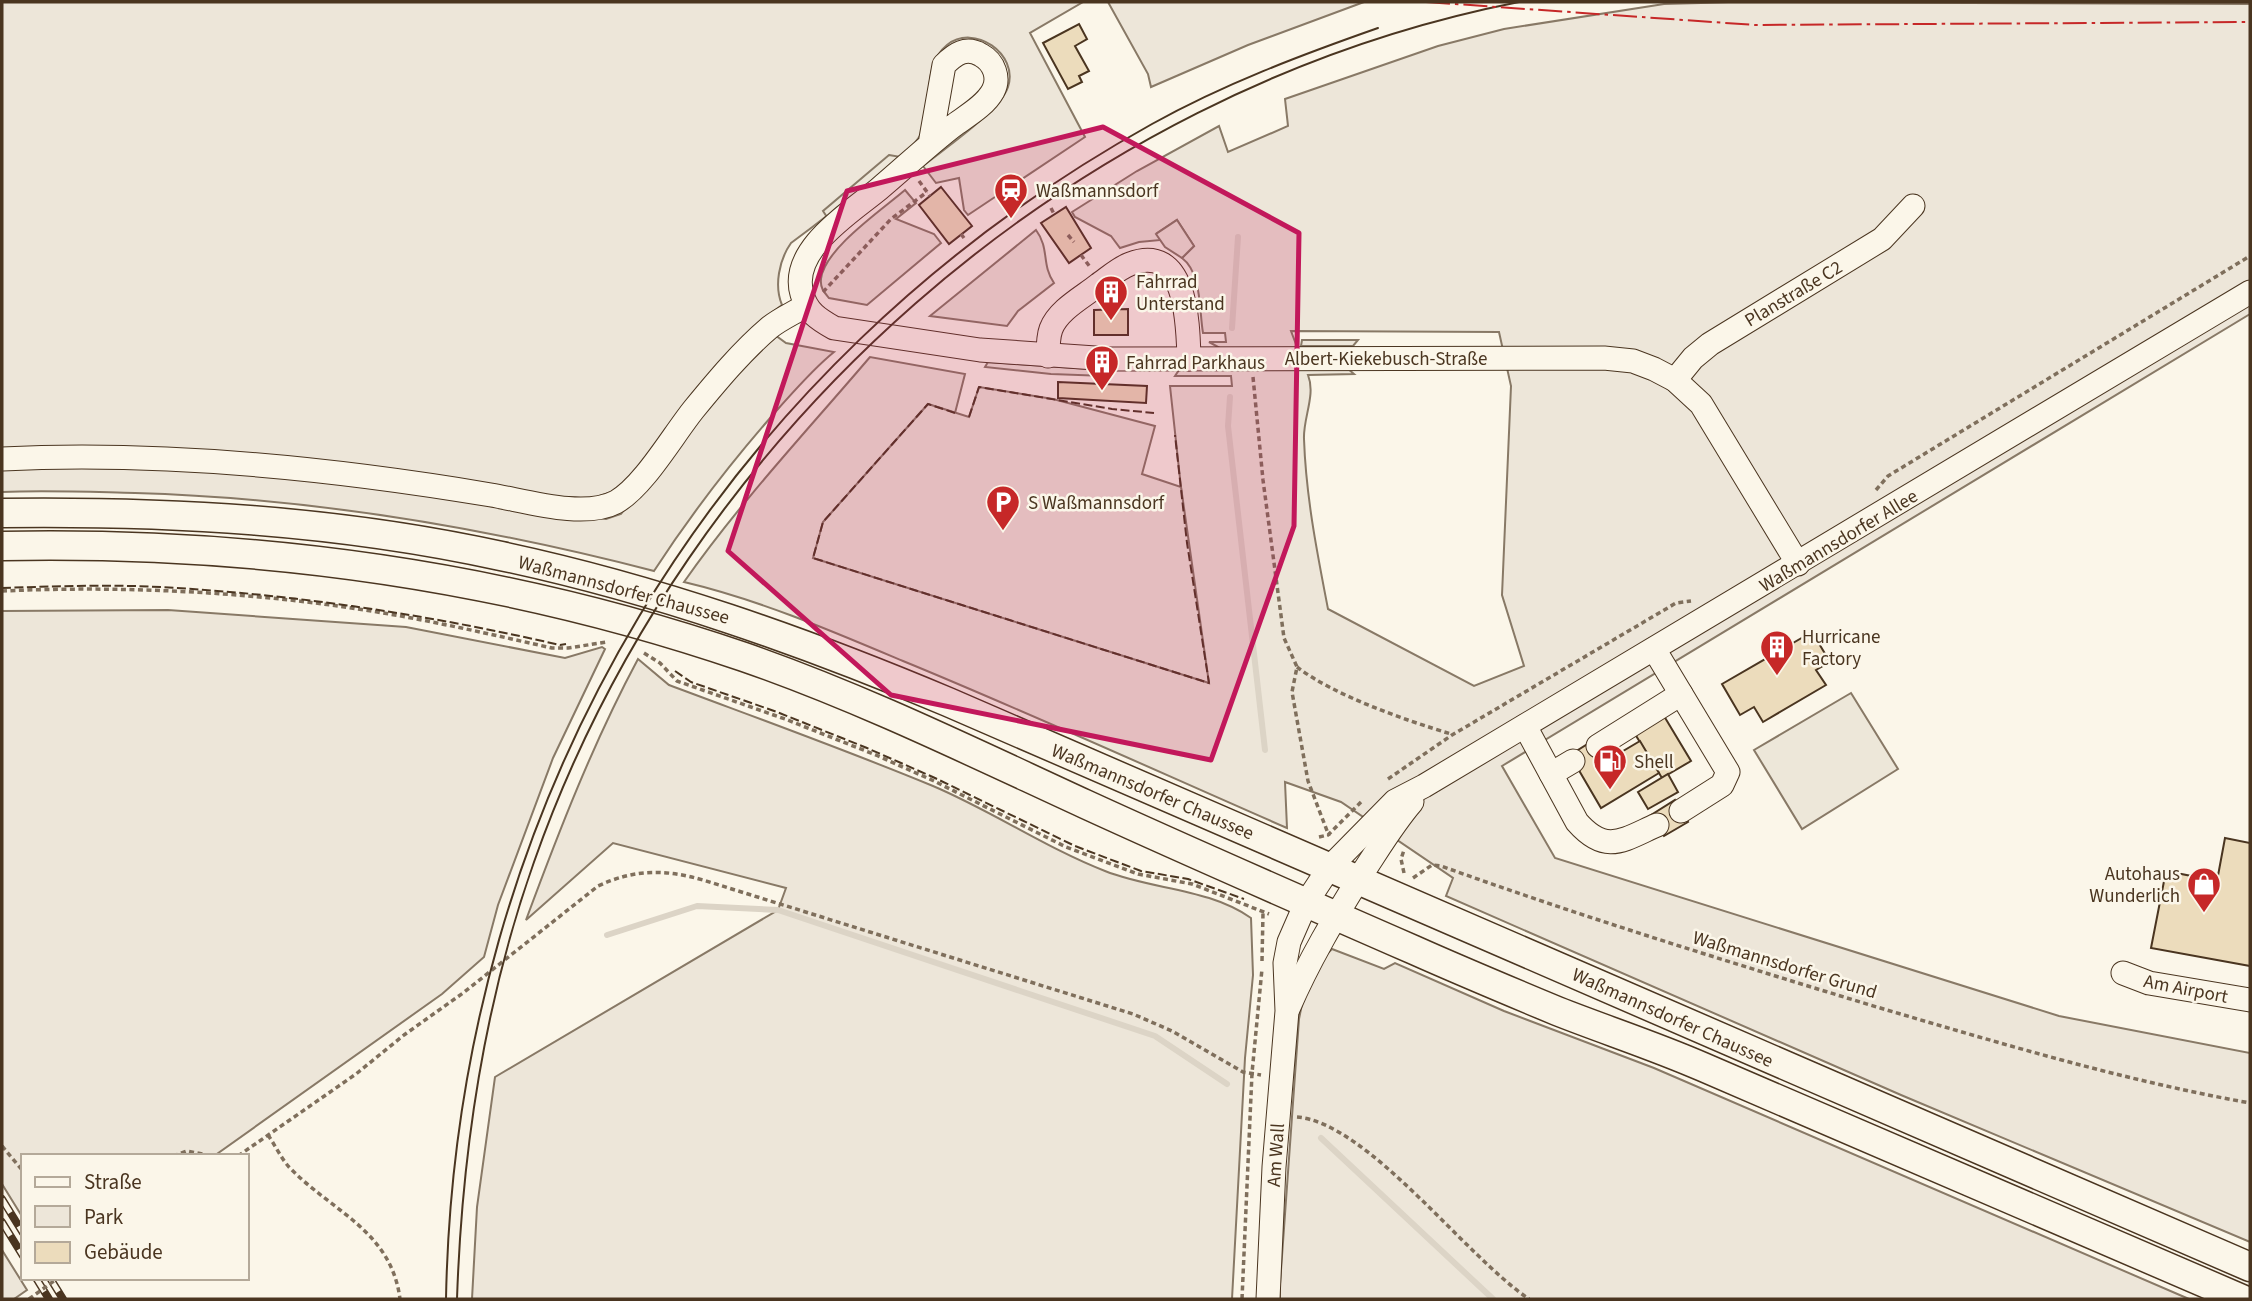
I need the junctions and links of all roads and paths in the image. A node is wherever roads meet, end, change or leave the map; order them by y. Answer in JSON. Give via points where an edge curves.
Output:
{"nodes":[{"id":1,"x":930,"y":144,"type":"dead end"},
{"id":2,"x":927,"y":192,"type":"dead end"},
{"id":3,"x":1913,"y":206,"type":"dead end"},
{"id":4,"x":1051,"y":208,"type":"dead end"},
{"id":5,"x":1055,"y":214,"type":"dead end"},
{"id":6,"x":1068,"y":235,"type":"dead end"},
{"id":7,"x":1074,"y":242,"type":"dead end"},
{"id":8,"x":1081,"y":255,"type":"dead end"},
{"id":9,"x":2250,"y":256,"type":"edge"},
{"id":10,"x":1090,"y":269,"type":"dead end"},
{"id":11,"x":2250,"y":292,"type":"edge"},
{"id":12,"x":813,"y":303,"type":"junction"},
{"id":13,"x":1048,"y":356,"type":"junction"},
{"id":14,"x":1252,"y":358,"type":"junction"},
{"id":15,"x":1189,"y":359,"type":"junction"},
{"id":16,"x":1675,"y":380,"type":"junction"},
{"id":17,"x":2,"y":459,"type":"edge"},
{"id":18,"x":1871,"y":496,"type":"dead end"},
{"id":19,"x":2,"y":513,"type":"edge"},
{"id":20,"x":2,"y":546,"type":"edge"},
{"id":21,"x":1798,"y":564,"type":"junction"},
{"id":22,"x":2,"y":591,"type":"edge"},
{"id":23,"x":1698,"y":600,"type":"dead end"},
{"id":24,"x":618,"y":632,"type":"junction"},
{"id":25,"x":1654,"y":649,"type":"junction"},
{"id":26,"x":637,"y":651,"type":"dead end"},
{"id":27,"x":1297,"y":667,"type":"junction"},
{"id":28,"x":1681,"y":694,"type":"junction"},
{"id":29,"x":1525,"y":726,"type":"junction"},
{"id":30,"x":1452,"y":734,"type":"junction"},
{"id":31,"x":1598,"y":746,"type":"dead end"},
{"id":32,"x":1573,"y":761,"type":"dead end"},
{"id":33,"x":1551,"y":774,"type":"junction"},
{"id":34,"x":1380,"y":785,"type":"dead end"},
{"id":35,"x":1424,"y":786,"type":"junction"},
{"id":36,"x":1363,"y":800,"type":"dead end"},
{"id":37,"x":1681,"y":811,"type":"dead end"},
{"id":38,"x":1657,"y":825,"type":"dead end"},
{"id":39,"x":1328,"y":835,"type":"junction"},
{"id":40,"x":1289,"y":850,"type":"junction"},
{"id":41,"x":1339,"y":858,"type":"junction"},
{"id":42,"x":1365,"y":870,"type":"junction"},
{"id":43,"x":1306,"y":903,"type":"junction"},
{"id":44,"x":1335,"y":916,"type":"junction"},
{"id":45,"x":2123,"y":973,"type":"dead end"},
{"id":46,"x":2250,"y":1000,"type":"edge"},
{"id":47,"x":1286,"y":1011,"type":"junction"},
{"id":48,"x":1252,"y":1073,"type":"junction"},
{"id":49,"x":1281,"y":1077,"type":"junction"},
{"id":50,"x":2250,"y":1103,"type":"edge"},
{"id":51,"x":1278,"y":1115,"type":"junction"},
{"id":52,"x":268,"y":1135,"type":"junction"},
{"id":53,"x":2,"y":1146,"type":"edge"},
{"id":54,"x":179,"y":1154,"type":"edge"},
{"id":55,"x":203,"y":1154,"type":"edge"},
{"id":56,"x":241,"y":1154,"type":"edge"},
{"id":57,"x":21,"y":1169,"type":"edge"},
{"id":58,"x":2250,"y":1267,"type":"edge"},
{"id":59,"x":55,"y":1280,"type":"edge"},
{"id":60,"x":29,"y":1299,"type":"edge"},
{"id":61,"x":400,"y":1299,"type":"edge"},
{"id":62,"x":1242,"y":1299,"type":"edge"},
{"id":63,"x":1268,"y":1299,"type":"edge"},
{"id":64,"x":1529,"y":1299,"type":"edge"},
{"id":65,"x":2242,"y":1299,"type":"edge"}],
"edges":[{"from":1,"to":12,"type":"street","via":[[810,251],[801,269],[800,286]]},
{"from":2,"to":12,"type":"path","via":[[891,219]]},
{"from":3,"to":16,"type":"street","name":"Planstraße C2","via":[[1882,239],[1710,344]]},
{"from":4,"to":5,"type":"path"},
{"from":6,"to":7,"type":"path"},
{"from":8,"to":10,"type":"path"},
{"from":9,"to":18,"type":"path","via":[[1888,476]]},
{"from":11,"to":21,"type":"street","name":"Waßmannsdorfer Allee"},
{"from":12,"to":13,"type":"street","name":"Albert-Kiekebusch-Straße","via":[[818,320],[834,328],[980,351]]},
{"from":12,"to":17,"type":"street","via":[[771,326],[739,357],[631,492],[595,508],[188,459]]},
{"from":13,"to":15,"type":"street","name":"Albert-Kiekebusch-Straße"},
{"from":13,"to":15,"type":"street","via":[[1051,328],[1063,313],[1127,265],[1144,260],[1161,263],[1179,282]]},
{"from":14,"to":15,"type":"street","name":"Albert-Kiekebusch-Straße"},
{"from":14,"to":16,"type":"street","name":"Albert-Kiekebusch-Straße","via":[[1604,358],[1633,361]]},
{"from":14,"to":27,"type":"path","via":[[1284,638]]},
{"from":16,"to":21,"type":"street","name":"Albert-Kiekebusch-Straße","via":[[1713,420]]},
{"from":19,"to":40,"type":"main road","name":"Waßmannsdorfer Chaussee","via":[[154,514],[344,530],[498,555],[638,590],[875,671]]},
{"from":20,"to":24,"type":"main road","name":"Waßmannsdorfer Chaussee","via":[[141,546],[282,555],[442,578],[559,603]]},
{"from":21,"to":25,"type":"street","name":"Waßmannsdorfer Allee"},
{"from":22,"to":24,"type":"path","via":[[96,590],[258,598],[403,616],[552,648],[606,642]]},
{"from":23,"to":30,"type":"path","via":[[1676,603]]},
{"from":24,"to":43,"type":"main road","name":"Waßmannsdorfer Chaussee","via":[[663,631],[899,717]]},
{"from":25,"to":28,"type":"street"},
{"from":25,"to":29,"type":"street","name":"Waßmannsdorfer Allee"},
{"from":26,"to":48,"type":"path","via":[[660,663],[677,681],[876,755],[1066,847],[1138,874],[1192,884],[1263,913]]},
{"from":27,"to":30,"type":"path","via":[[1353,697]]},
{"from":27,"to":39,"type":"path","via":[[1292,692],[1308,781]]},
{"from":28,"to":31,"type":"street"},
{"from":28,"to":37,"type":"street","via":[[1728,772],[1722,785]]},
{"from":29,"to":33,"type":"street"},
{"from":29,"to":35,"type":"street","name":"Waßmannsdorfer Allee"},
{"from":30,"to":34,"type":"path"},
{"from":32,"to":33,"type":"street"},
{"from":33,"to":38,"type":"street","via":[[1577,822],[1602,842],[1618,842]]},
{"from":35,"to":41,"type":"street","name":"Waßmannsdorfer Allee","via":[[1395,801]]},
{"from":35,"to":42,"type":"street","name":"Waßmannsdorfer Allee","via":[[1388,831]]},
{"from":36,"to":39,"type":"path"},
{"from":39,"to":40,"type":"path","via":[[1319,837],[1300,830]]},
{"from":39,"to":41,"type":"path"},
{"from":40,"to":41,"type":"main road","name":"Waßmannsdorfer Chaussee"},
{"from":41,"to":42,"type":"main road","name":"Waßmannsdorfer Chaussee"},
{"from":41,"to":43,"type":"street","name":"Waßmannsdorfer Allee"},
{"from":42,"to":44,"type":"street","name":"Waßmannsdorfer Allee"},
{"from":42,"to":50,"type":"path","name":"Waßmannsdorfer Grund","via":[[1415,878],[1432,865],[1441,866],[1675,946],[1979,1037]]},
{"from":42,"to":58,"type":"main road","name":"Waßmannsdorfer Chaussee"},
{"from":43,"to":44,"type":"main road","name":"Waßmannsdorfer Chaussee"},
{"from":43,"to":47,"type":"street","name":"Am Wall","via":[[1285,963]]},
{"from":44,"to":47,"type":"street","name":"Am Wall"},
{"from":44,"to":65,"type":"main road","name":"Waßmannsdorfer Chaussee","via":[[1696,1064]]},
{"from":45,"to":46,"type":"street","name":"Am Airport","via":[[2150,983]]},
{"from":47,"to":49,"type":"street","name":"Am Wall"},
{"from":48,"to":49,"type":"path"},
{"from":48,"to":52,"type":"path","via":[[1133,1014],[703,880],[674,872],[646,873],[620,876],[598,886],[356,1074]]},
{"from":48,"to":62,"type":"path"},
{"from":49,"to":51,"type":"street","name":"Am Wall"},
{"from":51,"to":63,"type":"street","name":"Am Wall"},
{"from":51,"to":64,"type":"path","via":[[1339,1130],[1380,1163],[1495,1274]]},
{"from":52,"to":56,"type":"path"},
{"from":52,"to":61,"type":"path","via":[[288,1165],[370,1235],[388,1257]]},
{"from":53,"to":57,"type":"path"},
{"from":54,"to":55,"type":"path"},
{"from":59,"to":60,"type":"path","bridge":true}]}
